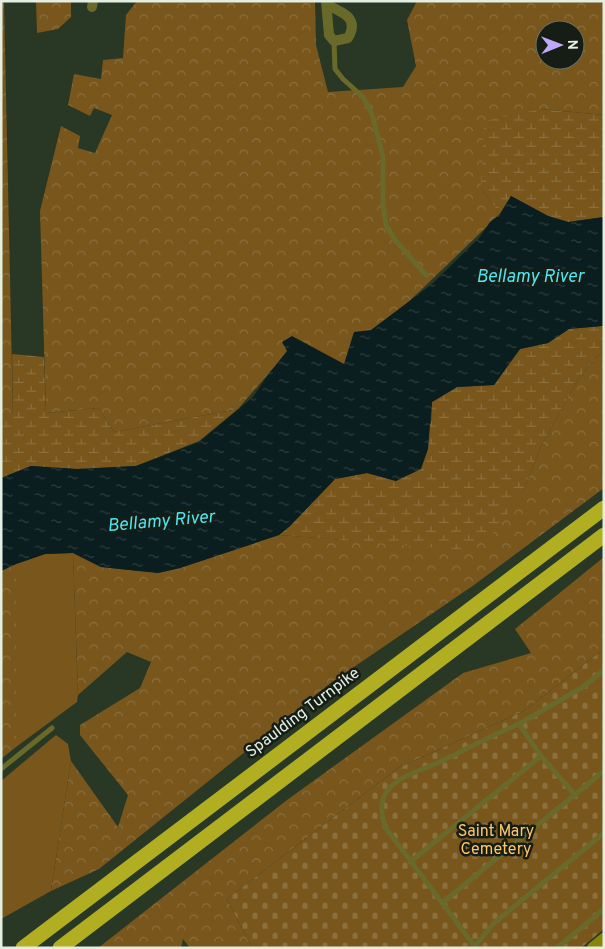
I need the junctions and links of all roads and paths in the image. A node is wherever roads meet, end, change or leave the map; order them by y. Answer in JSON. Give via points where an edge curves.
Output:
{"nodes":[{"id":1,"x":327,"y":3,"type":"edge"},
{"id":2,"x":334,"y":41,"type":"junction"},
{"id":3,"x":426,"y":275,"type":"dead end"},
{"id":4,"x":604,"y":508,"type":"edge"},
{"id":5,"x":604,"y":535,"type":"edge"},
{"id":6,"x":604,"y":670,"type":"edge"},
{"id":7,"x":518,"y":724,"type":"junction"},
{"id":8,"x":52,"y":728,"type":"dead end"},
{"id":9,"x":541,"y":756,"type":"junction"},
{"id":10,"x":1,"y":769,"type":"edge"},
{"id":11,"x":604,"y":771,"type":"edge"},
{"id":12,"x":575,"y":795,"type":"junction"},
{"id":13,"x":604,"y":833,"type":"edge"},
{"id":14,"x":410,"y":862,"type":"junction"},
{"id":15,"x":442,"y":903,"type":"junction"},
{"id":16,"x":604,"y":909,"type":"edge"},
{"id":17,"x":476,"y":947,"type":"edge"},
{"id":18,"x":23,"y":948,"type":"edge"},
{"id":19,"x":60,"y":948,"type":"edge"},
{"id":20,"x":557,"y":948,"type":"edge"}],
"edges":[{"from":1,"to":2,"type":"street","via":[[329,35]]},
{"from":1,"to":2,"type":"street","via":[[348,17],[352,24],[348,38]]},
{"from":2,"to":3,"type":"lane","via":[[335,69],[363,97],[372,114],[383,158],[386,225]]},
{"from":4,"to":18,"type":"highway","name":"Spaulding Turnpike"},
{"from":5,"to":19,"type":"highway"},
{"from":6,"to":7,"type":"lane","via":[[583,687]]},
{"from":7,"to":9,"type":"lane"},
{"from":7,"to":14,"type":"lane","via":[[388,789],[381,806],[385,826]]},
{"from":8,"to":10,"type":"lane"},
{"from":9,"to":12,"type":"lane"},
{"from":9,"to":14,"type":"lane"},
{"from":11,"to":12,"type":"lane"},
{"from":12,"to":15,"type":"lane"},
{"from":13,"to":17,"type":"lane","via":[[494,923]]},
{"from":14,"to":15,"type":"lane"},
{"from":15,"to":17,"type":"lane"},
{"from":16,"to":20,"type":"lane"}]}
